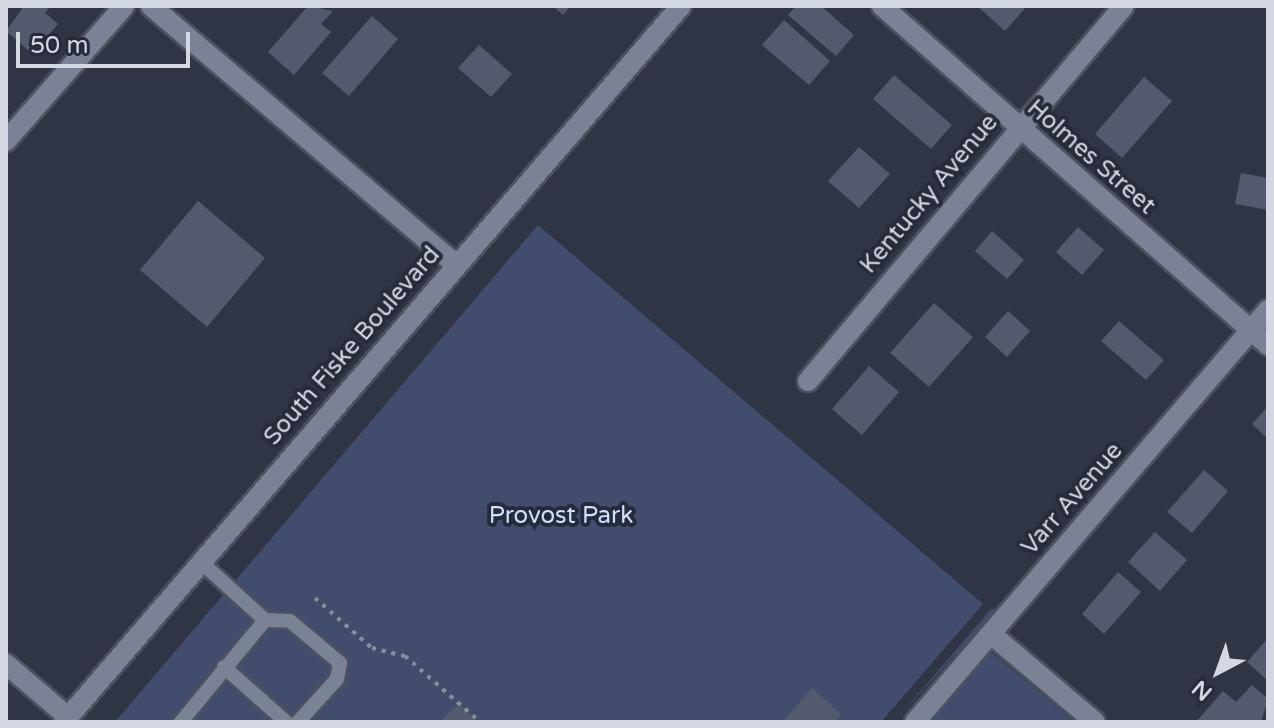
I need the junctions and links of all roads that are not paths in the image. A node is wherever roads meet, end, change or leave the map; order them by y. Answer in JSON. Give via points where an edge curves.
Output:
{"nodes":[{"id":1,"x":124,"y":6,"type":"edge"},
{"id":2,"x":151,"y":6,"type":"edge"},
{"id":3,"x":681,"y":6,"type":"edge"},
{"id":4,"x":882,"y":6,"type":"edge"},
{"id":5,"x":1124,"y":6,"type":"edge"},
{"id":6,"x":1018,"y":128,"type":"junction"},
{"id":7,"x":6,"y":141,"type":"edge"},
{"id":8,"x":456,"y":265,"type":"junction"},
{"id":9,"x":1268,"y":310,"type":"edge"},
{"id":10,"x":1251,"y":330,"type":"junction"},
{"id":11,"x":1268,"y":345,"type":"edge"},
{"id":12,"x":808,"y":381,"type":"dead end"},
{"id":13,"x":201,"y":562,"type":"junction"},
{"id":14,"x":265,"y":620,"type":"junction"},
{"id":15,"x":991,"y":634,"type":"junction"},
{"id":16,"x":6,"y":664,"type":"edge"},
{"id":17,"x":224,"y":667,"type":"junction"},
{"id":18,"x":66,"y":719,"type":"edge"},
{"id":19,"x":181,"y":722,"type":"edge"},
{"id":20,"x":286,"y":722,"type":"edge"},
{"id":21,"x":298,"y":722,"type":"edge"},
{"id":22,"x":915,"y":722,"type":"edge"},
{"id":23,"x":1095,"y":722,"type":"edge"}],
"edges":[{"from":1,"to":7,"type":"street"},
{"from":2,"to":8,"type":"street"},
{"from":3,"to":8,"type":"street","name":"South Fiske Boulevard"},
{"from":4,"to":6,"type":"street","name":"Holmes Street"},
{"from":5,"to":6,"type":"street","name":"Kentucky Avenue"},
{"from":6,"to":10,"type":"street","name":"Holmes Street"},
{"from":6,"to":12,"type":"street","name":"Kentucky Avenue"},
{"from":8,"to":13,"type":"street","name":"South Fiske Boulevard"},
{"from":9,"to":10,"type":"street","name":"Varr Avenue"},
{"from":10,"to":11,"type":"street","name":"Holmes Street"},
{"from":10,"to":15,"type":"street","name":"Varr Avenue"},
{"from":13,"to":14,"type":"lane"},
{"from":13,"to":18,"type":"street","name":"South Fiske Boulevard"},
{"from":14,"to":17,"type":"lane"},
{"from":14,"to":21,"type":"lane","via":[[290,621],[340,663],[337,679]]},
{"from":15,"to":22,"type":"street","name":"Varr Avenue"},
{"from":15,"to":23,"type":"street"},
{"from":16,"to":18,"type":"street"},
{"from":17,"to":19,"type":"lane"},
{"from":17,"to":20,"type":"lane"}]}
